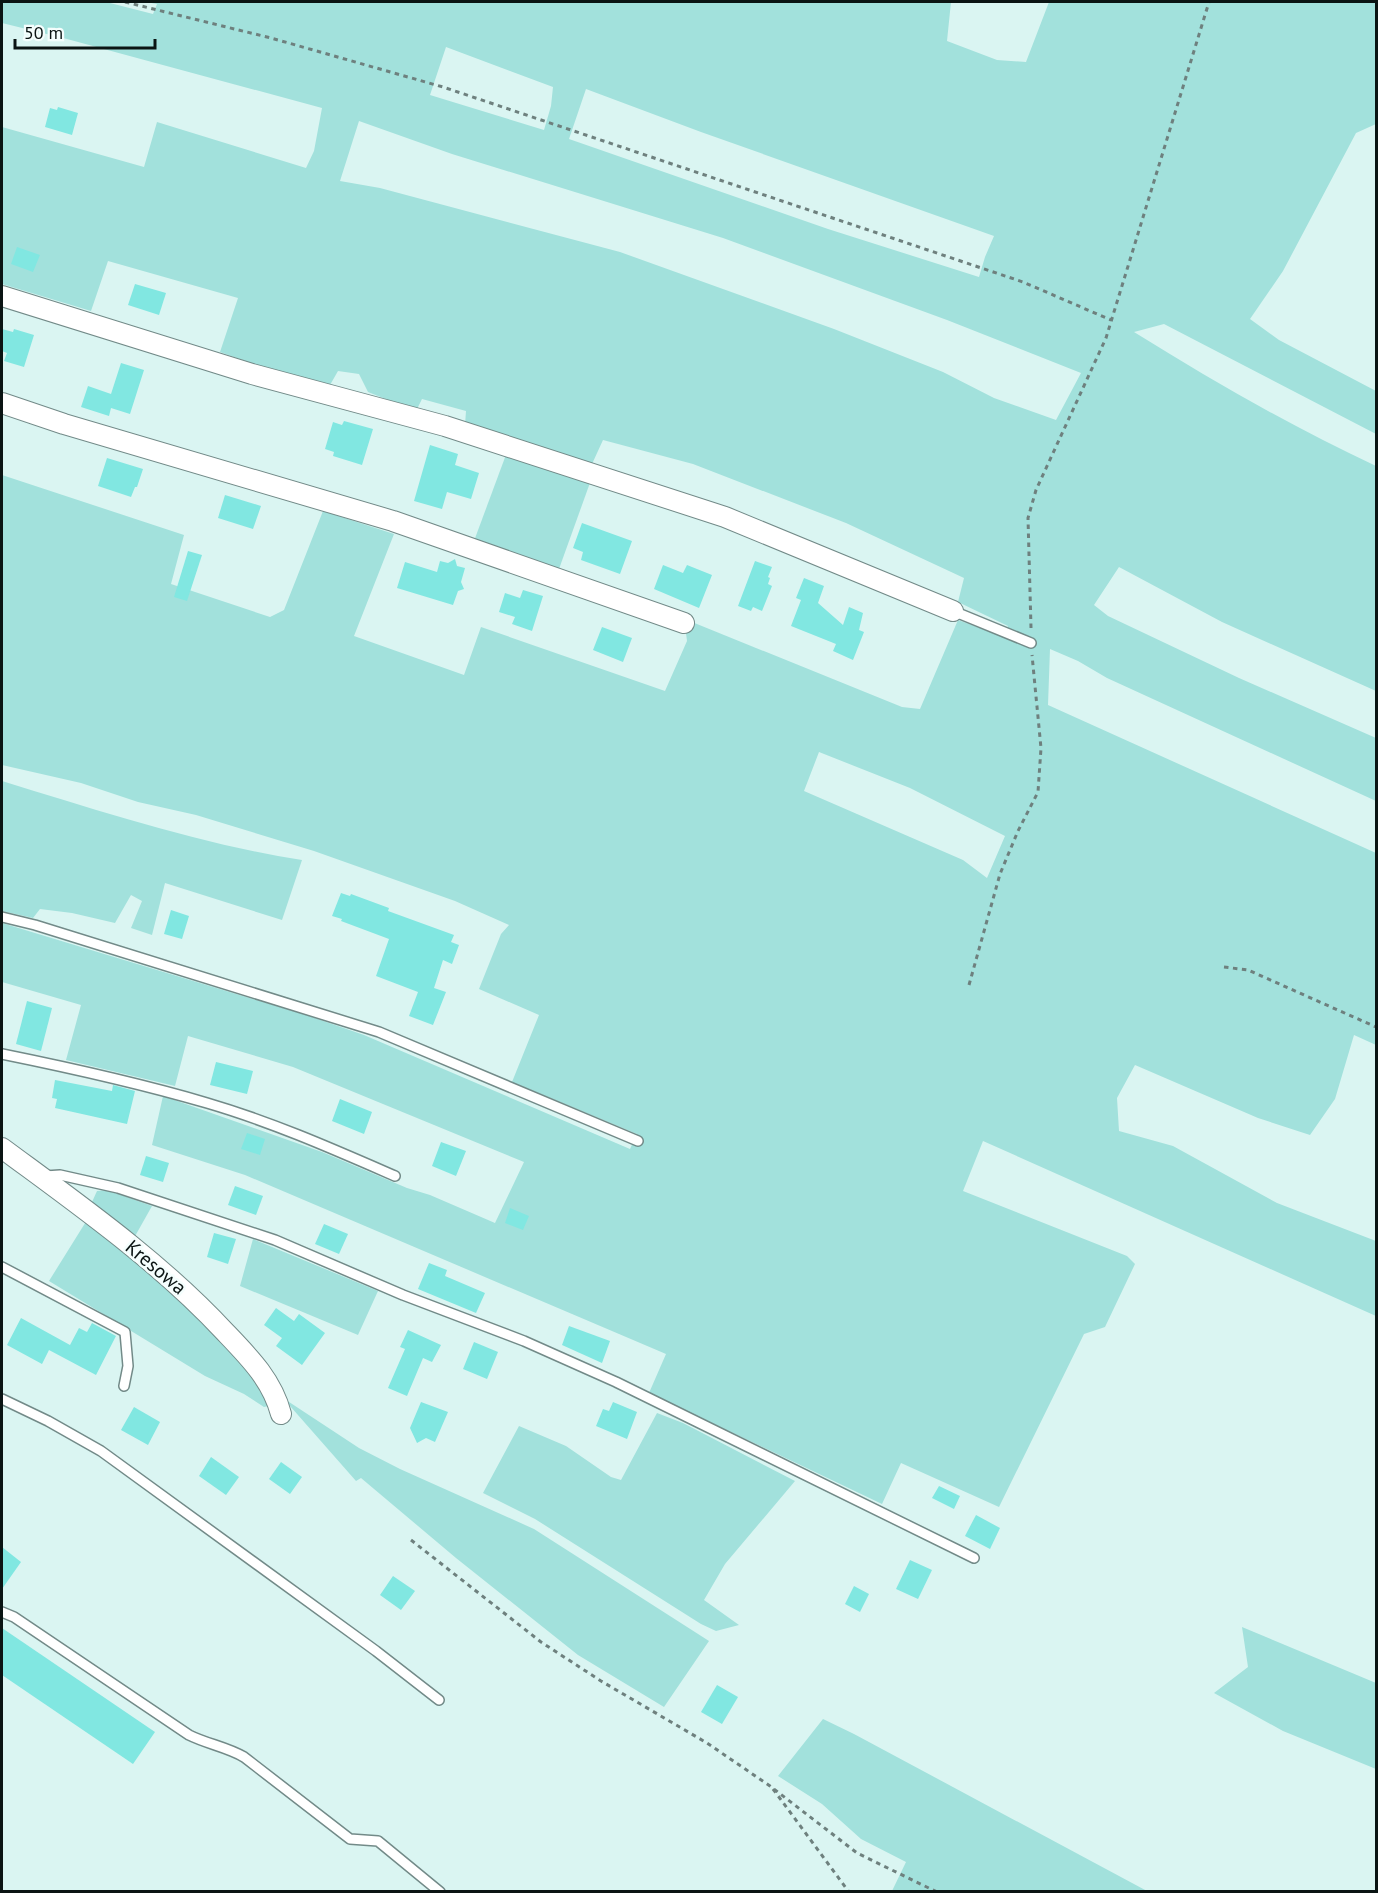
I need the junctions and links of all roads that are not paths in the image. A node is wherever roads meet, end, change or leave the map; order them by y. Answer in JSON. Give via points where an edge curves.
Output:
{"nodes":[{"id":1,"x":2,"y":296,"type":"edge"},
{"id":2,"x":2,"y":403,"type":"edge"},
{"id":3,"x":953,"y":611,"type":"joint"},
{"id":4,"x":684,"y":623,"type":"dead end"},
{"id":5,"x":1031,"y":643,"type":"road end"},
{"id":6,"x":2,"y":917,"type":"edge"},
{"id":7,"x":2,"y":1054,"type":"edge"},
{"id":8,"x":638,"y":1141,"type":"dead end"},
{"id":9,"x":2,"y":1148,"type":"edge"},
{"id":10,"x":40,"y":1176,"type":"junction"},
{"id":11,"x":395,"y":1176,"type":"dead end"},
{"id":12,"x":2,"y":1267,"type":"edge"},
{"id":13,"x":124,"y":1386,"type":"dead end"},
{"id":14,"x":2,"y":1399,"type":"edge"},
{"id":15,"x":281,"y":1414,"type":"dead end"},
{"id":16,"x":974,"y":1558,"type":"dead end"},
{"id":17,"x":2,"y":1612,"type":"edge"},
{"id":18,"x":440,"y":1700,"type":"dead end"},
{"id":19,"x":440,"y":1892,"type":"edge"}],
"edges":[{"from":1,"to":3,"type":"street","via":[[252,374],[445,426],[714,514]]},
{"from":2,"to":4,"type":"street","via":[[393,521]]},
{"from":3,"to":5,"type":"lane"},
{"from":6,"to":8,"type":"lane","via":[[379,1032]]},
{"from":7,"to":11,"type":"lane","via":[[118,1078],[209,1103],[304,1136]]},
{"from":9,"to":10,"type":"street","name":"Kresowa"},
{"from":10,"to":15,"type":"street","name":"Kresowa","via":[[194,1299],[266,1377]]},
{"from":10,"to":16,"type":"lane","via":[[60,1175],[118,1188],[264,1237],[524,1341],[616,1382]]},
{"from":12,"to":13,"type":"lane","via":[[125,1332],[128,1366]]},
{"from":14,"to":18,"type":"lane","via":[[101,1452]]},
{"from":17,"to":19,"type":"lane","via":[[189,1735],[244,1757],[350,1839],[378,1841]]}]}
